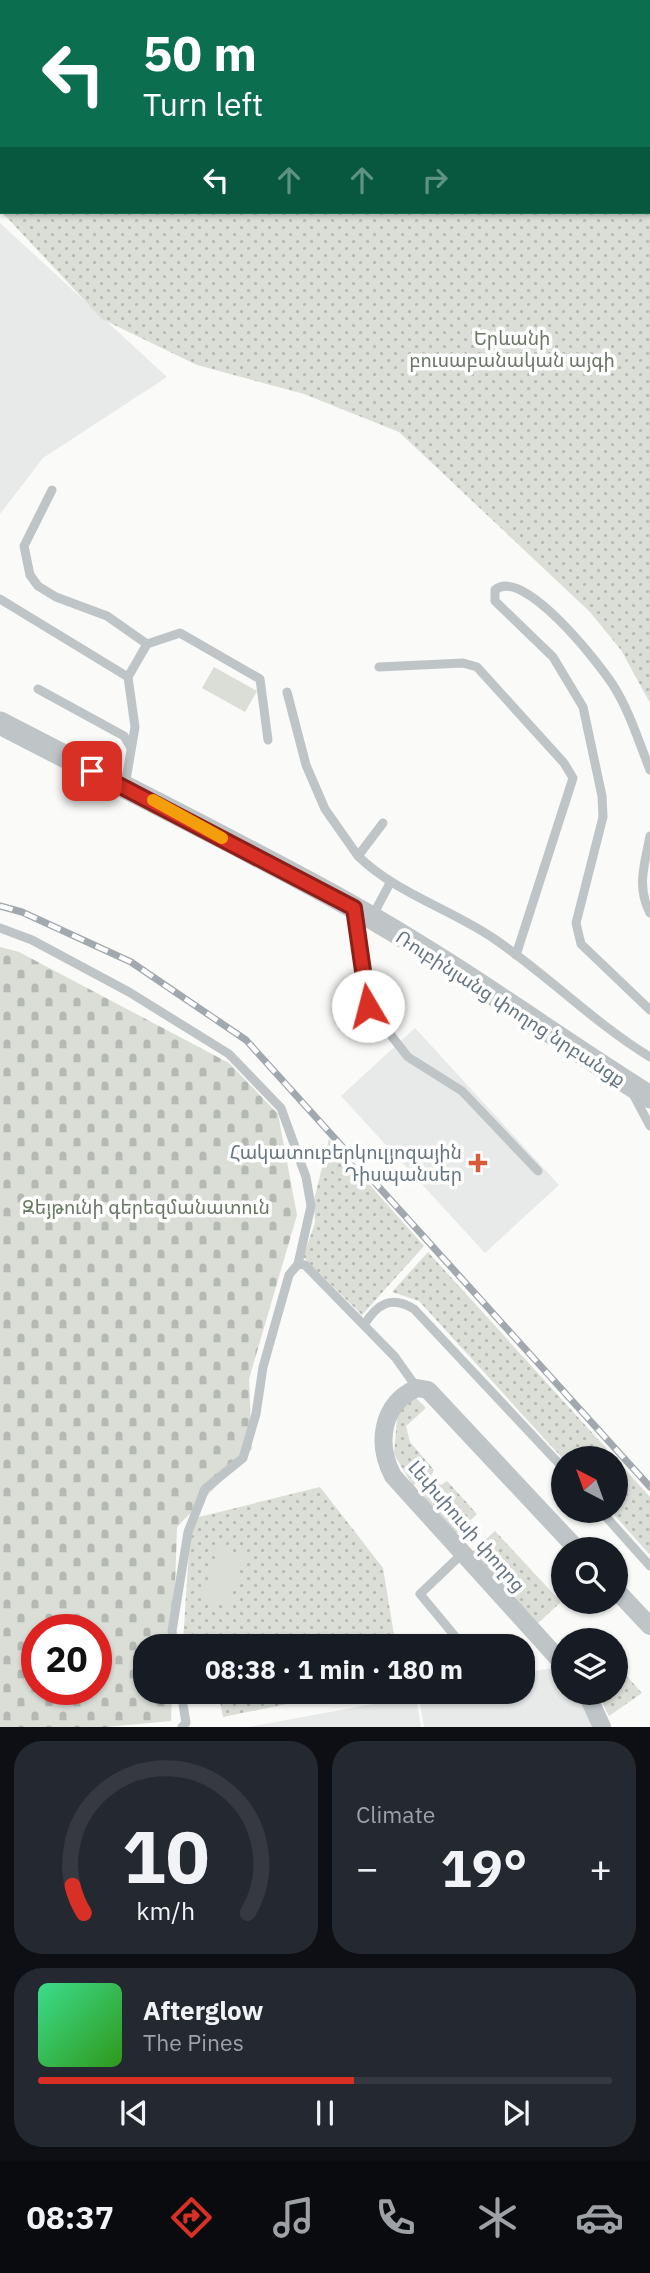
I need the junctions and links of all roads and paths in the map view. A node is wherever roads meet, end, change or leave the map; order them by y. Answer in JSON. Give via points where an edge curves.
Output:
{"nodes":[{"id":1,"x":52,"y":490,"type":"dead end"},
{"id":2,"x":0,"y":599,"type":"edge"},
{"id":3,"x":147,"y":644,"type":"junction"},
{"id":4,"x":379,"y":667,"type":"dead end"},
{"id":5,"x":128,"y":677,"type":"junction"},
{"id":6,"x":38,"y":689,"type":"dead end"},
{"id":7,"x":287,"y":692,"type":"dead end"},
{"id":8,"x":0,"y":723,"type":"edge"},
{"id":9,"x":268,"y":740,"type":"dead end"},
{"id":10,"x":131,"y":748,"type":"junction"},
{"id":11,"x":650,"y":770,"type":"edge"},
{"id":12,"x":125,"y":788,"type":"junction"},
{"id":13,"x":383,"y":823,"type":"dead end"},
{"id":14,"x":650,"y":836,"type":"edge"},
{"id":15,"x":358,"y":856,"type":"junction"},
{"id":16,"x":390,"y":883,"type":"junction"},
{"id":17,"x":362,"y":913,"type":"junction"},
{"id":18,"x":650,"y":913,"type":"edge"},
{"id":19,"x":0,"y":928,"type":"edge"},
{"id":20,"x":516,"y":955,"type":"junction"},
{"id":21,"x":650,"y":1010,"type":"edge"},
{"id":22,"x":650,"y":1057,"type":"edge"},
{"id":23,"x":628,"y":1083,"type":"junction"},
{"id":24,"x":650,"y":1097,"type":"edge"},
{"id":25,"x":650,"y":1126,"type":"edge"},
{"id":26,"x":538,"y":1171,"type":"dead end"},
{"id":27,"x":298,"y":1264,"type":"junction"},
{"id":28,"x":364,"y":1325,"type":"junction"},
{"id":29,"x":417,"y":1388,"type":"junction"},
{"id":30,"x":551,"y":1455,"type":"edge"},
{"id":31,"x":612,"y":1523,"type":"edge"},
{"id":32,"x":567,"y":1537,"type":"edge"},
{"id":33,"x":463,"y":1553,"type":"junction"},
{"id":34,"x":650,"y":1566,"type":"edge"},
{"id":35,"x":628,"y":1603,"type":"edge"},
{"id":36,"x":650,"y":1626,"type":"edge"},
{"id":37,"x":172,"y":1634,"type":"edge"},
{"id":38,"x":453,"y":1634,"type":"edge"},
{"id":39,"x":551,"y":1651,"type":"edge"},
{"id":40,"x":183,"y":1704,"type":"edge"},
{"id":41,"x":592,"y":1705,"type":"edge"},
{"id":42,"x":182,"y":1727,"type":"edge"},
{"id":43,"x":602,"y":1727,"type":"edge"}],
"edges":[{"from":1,"to":3,"type":"lane","via":[[24,546],[30,575],[56,597],[107,616]]},
{"from":2,"to":5,"type":"lane"},
{"from":3,"to":5,"type":"lane"},
{"from":3,"to":9,"type":"lane","via":[[180,633],[260,679]]},
{"from":4,"to":20,"type":"lane","via":[[463,663],[477,667],[573,778]]},
{"from":5,"to":10,"type":"lane","via":[[135,727]]},
{"from":6,"to":10,"type":"lane","via":[[124,736]]},
{"from":7,"to":15,"type":"lane","via":[[306,765],[325,809]]},
{"from":8,"to":12,"type":"street","name":"Ռուբինյանց փողոց նրբանցք"},
{"from":10,"to":12,"type":"lane"},
{"from":11,"to":21,"type":"lane","via":[[614,687],[582,642],[526,592],[512,584],[501,585],[495,590],[495,601],[553,657],[583,707],[603,817],[576,923],[581,943]]},
{"from":12,"to":17,"type":"street","name":"Ռուբինյանց փողոց նրբանցք"},
{"from":13,"to":15,"type":"lane"},
{"from":14,"to":18,"type":"lane","via":[[641,877]]},
{"from":15,"to":16,"type":"lane"},
{"from":16,"to":17,"type":"lane"},
{"from":16,"to":20,"type":"lane","via":[[474,926]]},
{"from":17,"to":23,"type":"street","name":"Ռուբինյանց փողոց նրբանցք","via":[[466,974]]},
{"from":17,"to":26,"type":"lane","via":[[368,1006],[408,1057],[462,1091]]},
{"from":19,"to":27,"type":"lane","via":[[129,992],[229,1054],[281,1108],[306,1177],[311,1206]]},
{"from":20,"to":22,"type":"lane","via":[[607,1030]]},
{"from":23,"to":24,"type":"street","name":"Ռուբինյանց փողոց նրբանցք"},
{"from":23,"to":25,"type":"lane"},
{"from":27,"to":28,"type":"lane","via":[[305,1265]]},
{"from":27,"to":37,"type":"lane","via":[[289,1275],[243,1458],[205,1489],[188,1532]]},
{"from":28,"to":29,"type":"lane"},
{"from":28,"to":30,"type":"lane","via":[[384,1303],[392,1301],[414,1309]]},
{"from":29,"to":32,"type":"street","via":[[428,1390]]},
{"from":29,"to":33,"type":"street","name":"Լեփսիուսի փողոց","via":[[401,1399],[386,1422],[381,1439],[386,1462],[393,1476]]},
{"from":31,"to":34,"type":"lane"},
{"from":33,"to":38,"type":"lane","via":[[420,1594]]},
{"from":33,"to":39,"type":"street","name":"Լեփսիուսի փողոց"},
{"from":35,"to":36,"type":"street"},
{"from":40,"to":42,"type":"lane","via":[[186,1723]]},
{"from":41,"to":43,"type":"street"}]}
